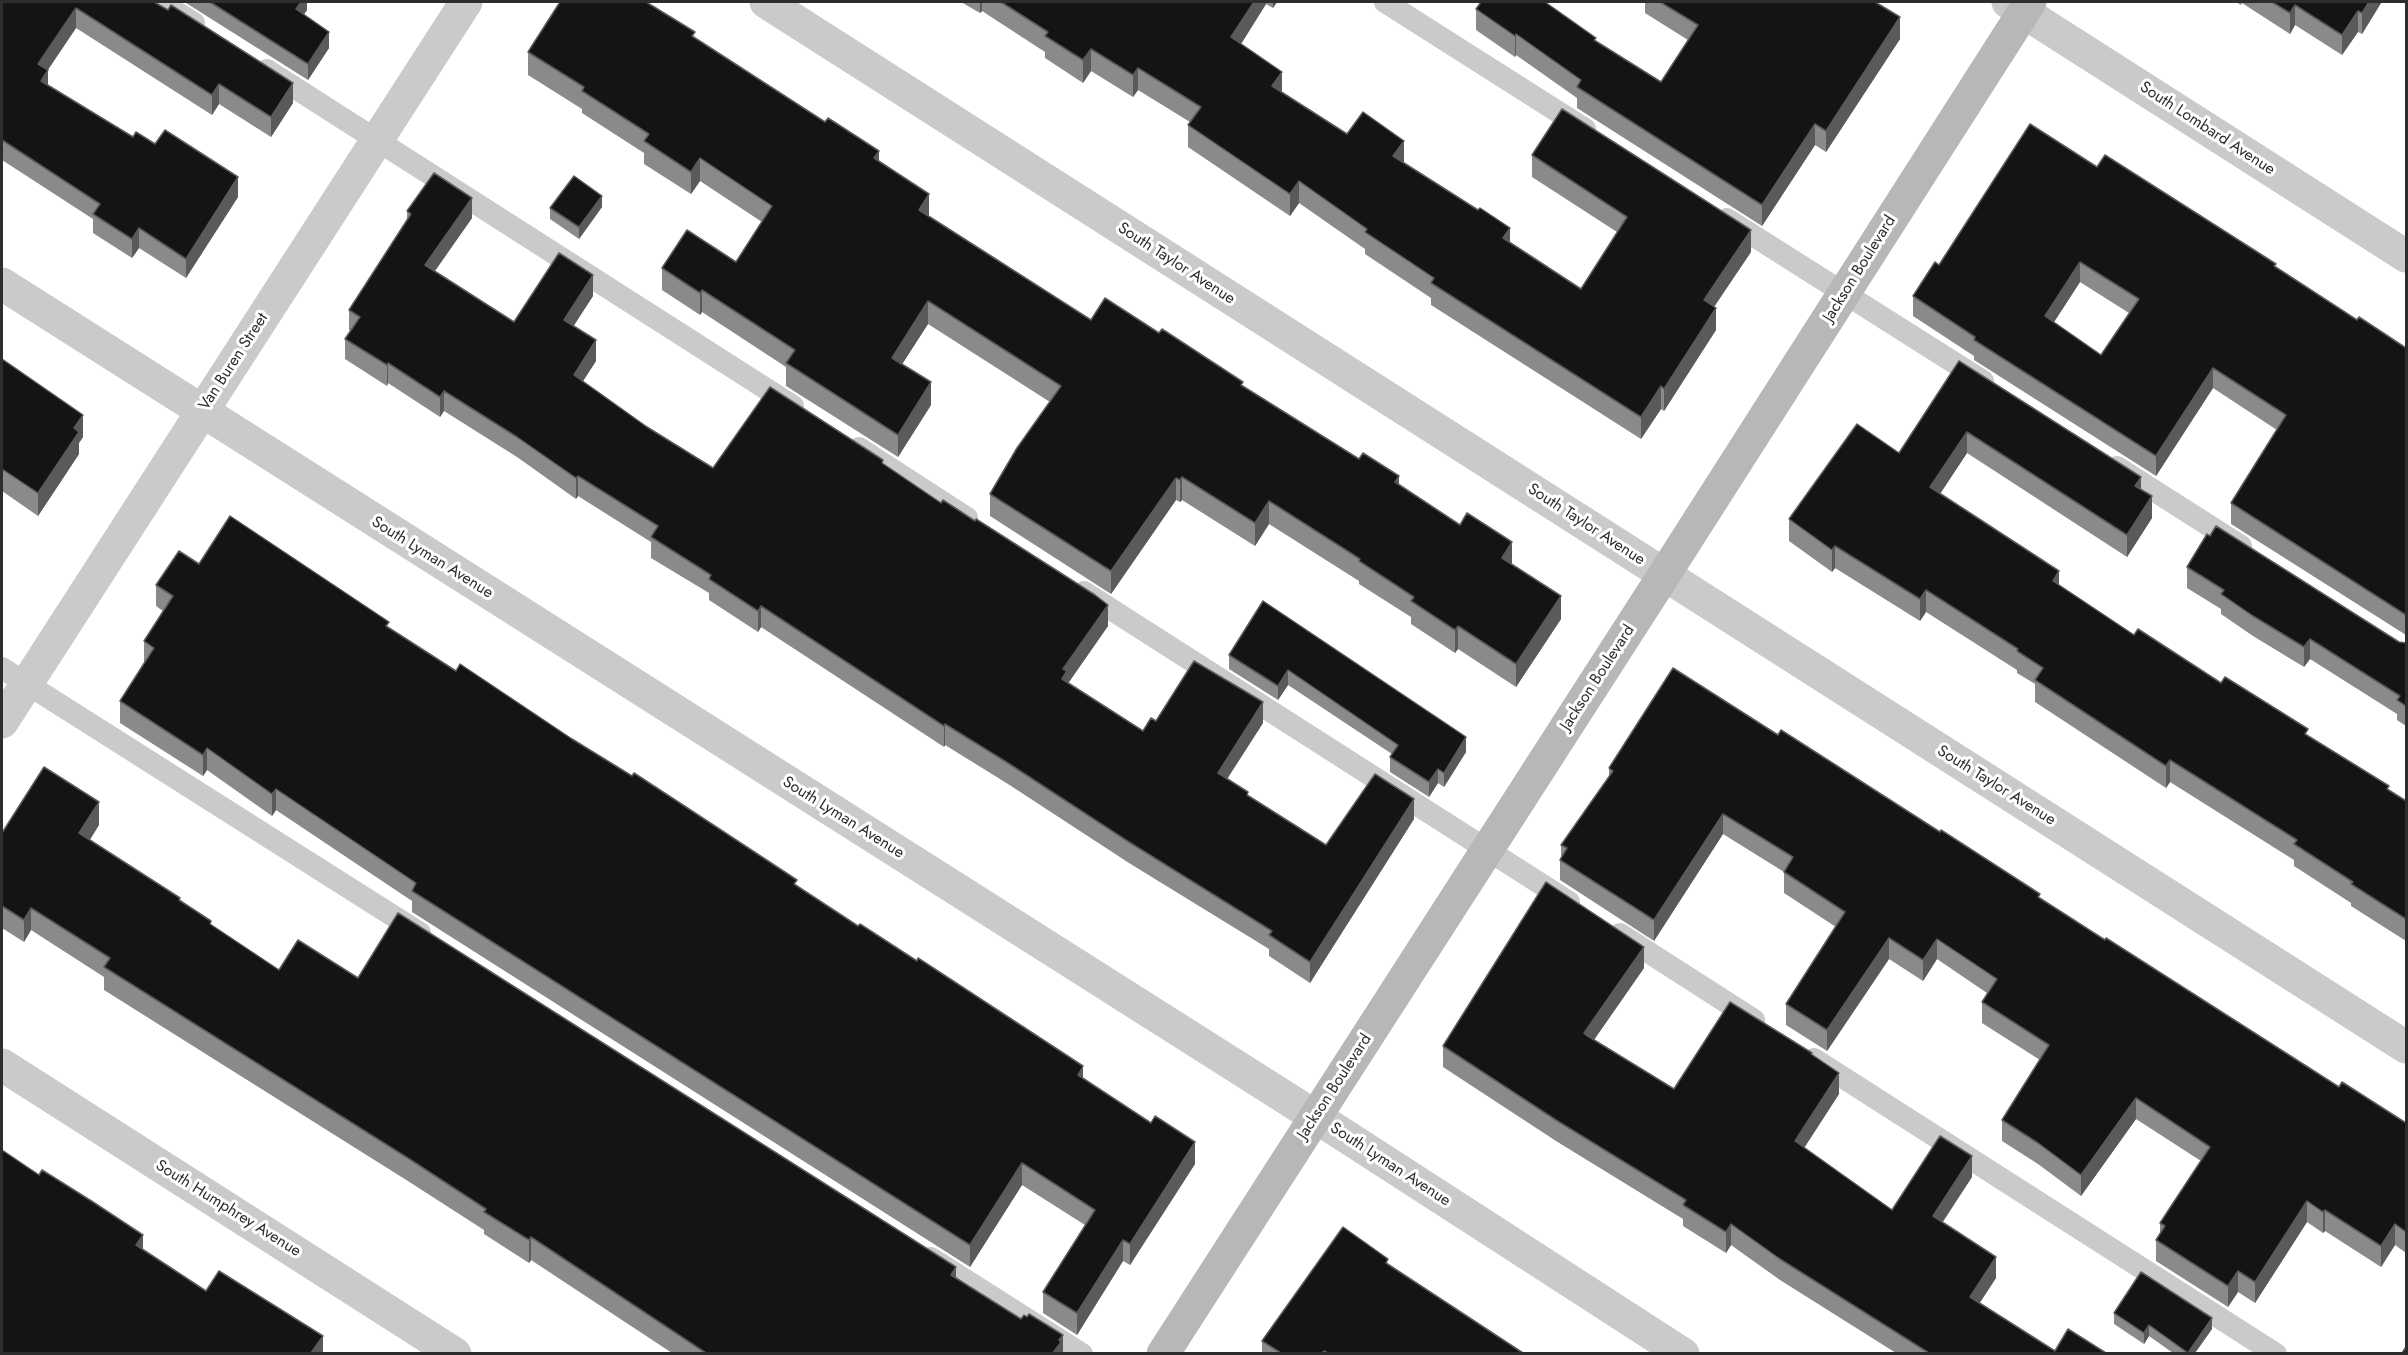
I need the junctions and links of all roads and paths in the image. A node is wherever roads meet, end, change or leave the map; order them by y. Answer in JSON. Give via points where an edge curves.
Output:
{"nodes":[{"id":1,"x":160,"y":2,"type":"edge"},
{"id":2,"x":466,"y":2,"type":"edge"},
{"id":3,"x":766,"y":2,"type":"edge"},
{"id":4,"x":1385,"y":2,"type":"edge"},
{"id":5,"x":2021,"y":5,"type":"edge"},
{"id":6,"x":211,"y":34,"type":"edge"},
{"id":7,"x":251,"y":60,"type":"edge"},
{"id":8,"x":376,"y":140,"type":"junction"},
{"id":9,"x":1607,"y":142,"type":"edge"},
{"id":10,"x":1707,"y":206,"type":"edge"},
{"id":11,"x":2406,"y":256,"type":"edge"},
{"id":12,"x":2,"y":284,"type":"edge"},
{"id":13,"x":1844,"y":293,"type":"junction"},
{"id":14,"x":1996,"y":390,"type":"edge"},
{"id":15,"x":202,"y":412,"type":"junction"},
{"id":16,"x":814,"y":419,"type":"edge"},
{"id":17,"x":844,"y":439,"type":"edge"},
{"id":18,"x":2096,"y":454,"type":"edge"},
{"id":19,"x":985,"y":529,"type":"edge"},
{"id":20,"x":2256,"y":556,"type":"edge"},
{"id":21,"x":1664,"y":575,"type":"junction"},
{"id":22,"x":1066,"y":581,"type":"edge"},
{"id":23,"x":14,"y":676,"type":"edge"},
{"id":24,"x":2,"y":722,"type":"edge"},
{"id":25,"x":1488,"y":850,"type":"junction"},
{"id":26,"x":434,"y":942,"type":"edge"},
{"id":27,"x":1770,"y":1030,"type":"edge"},
{"id":28,"x":2406,"y":1047,"type":"edge"},
{"id":29,"x":1800,"y":1050,"type":"edge"},
{"id":30,"x":2,"y":1065,"type":"edge"},
{"id":31,"x":1316,"y":1117,"type":"junction"},
{"id":32,"x":910,"y":1244,"type":"edge"},
{"id":33,"x":455,"y":1353,"type":"edge"},
{"id":34,"x":1082,"y":1353,"type":"edge"},
{"id":35,"x":1163,"y":1353,"type":"edge"},
{"id":36,"x":1683,"y":1353,"type":"edge"},
{"id":37,"x":2276,"y":1353,"type":"edge"}],
"edges":[{"from":1,"to":6,"type":"lane"},
{"from":2,"to":8,"type":"street","name":"Van Buren Street"},
{"from":3,"to":21,"type":"street","name":"South Taylor Avenue"},
{"from":4,"to":9,"type":"lane"},
{"from":5,"to":11,"type":"street","name":"South Lombard Avenue"},
{"from":5,"to":13,"type":"street","name":"Jackson Boulevard"},
{"from":7,"to":8,"type":"lane"},
{"from":8,"to":15,"type":"street","name":"Van Buren Street"},
{"from":8,"to":16,"type":"lane"},
{"from":10,"to":13,"type":"lane"},
{"from":12,"to":15,"type":"street","name":"South Lyman Avenue"},
{"from":13,"to":14,"type":"lane"},
{"from":13,"to":21,"type":"street","name":"Jackson Boulevard"},
{"from":15,"to":23,"type":"street","name":"Van Buren Street"},
{"from":15,"to":31,"type":"street","name":"South Lyman Avenue"},
{"from":17,"to":19,"type":"lane"},
{"from":18,"to":20,"type":"lane"},
{"from":21,"to":25,"type":"street","name":"Jackson Boulevard"},
{"from":21,"to":28,"type":"street","name":"South Taylor Avenue"},
{"from":22,"to":25,"type":"lane"},
{"from":23,"to":24,"type":"street","name":"Van Buren Street"},
{"from":23,"to":26,"type":"lane"},
{"from":25,"to":27,"type":"lane"},
{"from":25,"to":31,"type":"street","name":"Jackson Boulevard"},
{"from":29,"to":37,"type":"lane"},
{"from":30,"to":33,"type":"street","name":"South Humphrey Avenue"},
{"from":31,"to":35,"type":"street","name":"Jackson Boulevard"},
{"from":31,"to":36,"type":"street","name":"South Lyman Avenue"},
{"from":32,"to":34,"type":"lane"}]}
